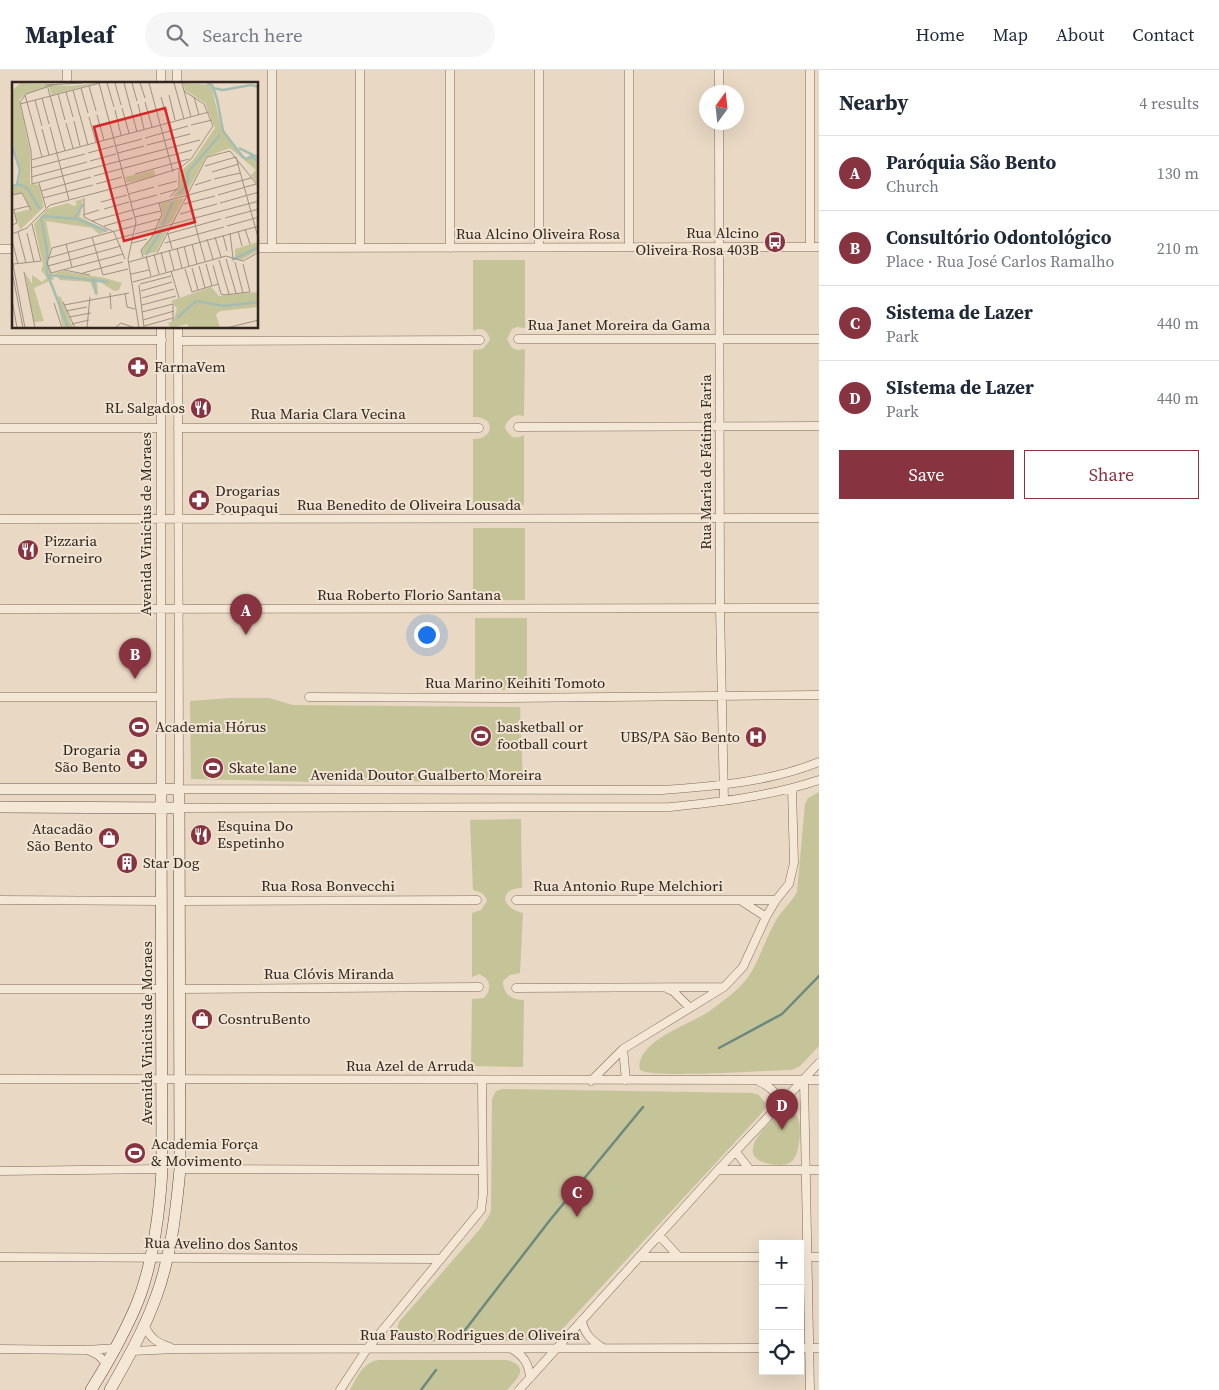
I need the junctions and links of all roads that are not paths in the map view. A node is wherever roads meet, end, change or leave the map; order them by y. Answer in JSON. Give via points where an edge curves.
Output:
{"nodes":[{"id":1,"x":272,"y":70,"type":"edge"},
{"id":2,"x":360,"y":70,"type":"edge"},
{"id":3,"x":450,"y":70,"type":"edge"},
{"id":4,"x":540,"y":70,"type":"edge"},
{"id":5,"x":629,"y":70,"type":"edge"},
{"id":6,"x":720,"y":70,"type":"edge"},
{"id":7,"x":810,"y":70,"type":"edge"},
{"id":8,"x":719,"y":85,"type":"edge"},
{"id":9,"x":719,"y":130,"type":"edge"},
{"id":10,"x":539,"y":247,"type":"junction"},
{"id":11,"x":630,"y":247,"type":"junction"},
{"id":12,"x":719,"y":247,"type":"junction"},
{"id":13,"x":815,"y":247,"type":"edge"},
{"id":14,"x":259,"y":248,"type":"edge"},
{"id":15,"x":272,"y":248,"type":"junction"},
{"id":16,"x":360,"y":248,"type":"junction"},
{"id":17,"x":450,"y":248,"type":"junction"},
{"id":18,"x":162,"y":329,"type":"edge"},
{"id":19,"x":178,"y":329,"type":"edge"},
{"id":20,"x":518,"y":339,"type":"dead end"},
{"id":21,"x":720,"y":339,"type":"junction"},
{"id":22,"x":819,"y":339,"type":"edge"},
{"id":23,"x":0,"y":340,"type":"edge"},
{"id":24,"x":162,"y":340,"type":"junction"},
{"id":25,"x":480,"y":340,"type":"dead end"},
{"id":26,"x":178,"y":341,"type":"junction"},
{"id":27,"x":720,"y":426,"type":"junction"},
{"id":28,"x":819,"y":426,"type":"edge"},
{"id":29,"x":518,"y":427,"type":"dead end"},
{"id":30,"x":0,"y":428,"type":"edge"},
{"id":31,"x":161,"y":428,"type":"junction"},
{"id":32,"x":178,"y":428,"type":"junction"},
{"id":33,"x":478,"y":428,"type":"dead end"},
{"id":34,"x":721,"y":518,"type":"junction"},
{"id":35,"x":819,"y":518,"type":"edge"},
{"id":36,"x":0,"y":519,"type":"edge"},
{"id":37,"x":161,"y":519,"type":"junction"},
{"id":38,"x":178,"y":519,"type":"junction"},
{"id":39,"x":720,"y":608,"type":"junction"},
{"id":40,"x":819,"y":608,"type":"edge"},
{"id":41,"x":0,"y":609,"type":"edge"},
{"id":42,"x":161,"y":609,"type":"junction"},
{"id":43,"x":179,"y":610,"type":"junction"},
{"id":44,"x":819,"y":695,"type":"edge"},
{"id":45,"x":721,"y":696,"type":"junction"},
{"id":46,"x":0,"y":697,"type":"edge"},
{"id":47,"x":161,"y":697,"type":"junction"},
{"id":48,"x":309,"y":697,"type":"dead end"},
{"id":49,"x":819,"y":762,"type":"edge"},
{"id":50,"x":819,"y":780,"type":"edge"},
{"id":51,"x":723,"y":785,"type":"junction"},
{"id":52,"x":0,"y":789,"type":"edge"},
{"id":53,"x":161,"y":789,"type":"junction"},
{"id":54,"x":179,"y":789,"type":"junction"},
{"id":55,"x":792,"y":789,"type":"junction"},
{"id":56,"x":724,"y":801,"type":"junction"},
{"id":57,"x":0,"y":807,"type":"edge"},
{"id":58,"x":161,"y":808,"type":"junction"},
{"id":59,"x":179,"y":808,"type":"junction"},
{"id":60,"x":0,"y":900,"type":"edge"},
{"id":61,"x":477,"y":900,"type":"dead end"},
{"id":62,"x":516,"y":900,"type":"dead end"},
{"id":63,"x":740,"y":900,"type":"junction"},
{"id":64,"x":776,"y":900,"type":"junction"},
{"id":65,"x":162,"y":901,"type":"junction"},
{"id":66,"x":179,"y":901,"type":"junction"},
{"id":67,"x":766,"y":916,"type":"junction"},
{"id":68,"x":479,"y":987,"type":"dead end"},
{"id":69,"x":664,"y":987,"type":"junction"},
{"id":70,"x":690,"y":987,"type":"junction"},
{"id":71,"x":724,"y":987,"type":"junction"},
{"id":72,"x":516,"y":988,"type":"dead end"},
{"id":73,"x":0,"y":989,"type":"edge"},
{"id":74,"x":162,"y":989,"type":"junction"},
{"id":75,"x":179,"y":989,"type":"junction"},
{"id":76,"x":699,"y":1003,"type":"junction"},
{"id":77,"x":690,"y":1008,"type":"junction"},
{"id":78,"x":623,"y":1049,"type":"junction"},
{"id":79,"x":819,"y":1063,"type":"edge"},
{"id":80,"x":161,"y":1078,"type":"junction"},
{"id":81,"x":180,"y":1079,"type":"junction"},
{"id":82,"x":0,"y":1080,"type":"edge"},
{"id":83,"x":482,"y":1080,"type":"junction"},
{"id":84,"x":591,"y":1080,"type":"junction"},
{"id":85,"x":626,"y":1080,"type":"junction"},
{"id":86,"x":804,"y":1080,"type":"junction"},
{"id":87,"x":819,"y":1080,"type":"edge"},
{"id":88,"x":758,"y":1081,"type":"junction"},
{"id":89,"x":780,"y":1105,"type":"junction"},
{"id":90,"x":736,"y":1152,"type":"junction"},
{"id":91,"x":162,"y":1169,"type":"junction"},
{"id":92,"x":180,"y":1169,"type":"junction"},
{"id":93,"x":0,"y":1170,"type":"edge"},
{"id":94,"x":482,"y":1170,"type":"junction"},
{"id":95,"x":718,"y":1170,"type":"junction"},
{"id":96,"x":750,"y":1170,"type":"junction"},
{"id":97,"x":806,"y":1170,"type":"junction"},
{"id":98,"x":819,"y":1170,"type":"edge"},
{"id":99,"x":659,"y":1235,"type":"junction"},
{"id":100,"x":0,"y":1257,"type":"edge"},
{"id":101,"x":150,"y":1257,"type":"junction"},
{"id":102,"x":639,"y":1257,"type":"junction"},
{"id":103,"x":679,"y":1257,"type":"junction"},
{"id":104,"x":759,"y":1257,"type":"edge"},
{"id":105,"x":804,"y":1257,"type":"edge"},
{"id":106,"x":819,"y":1257,"type":"edge"},
{"id":107,"x":167,"y":1258,"type":"junction"},
{"id":108,"x":441,"y":1259,"type":"junction"},
{"id":109,"x":582,"y":1320,"type":"junction"},
{"id":110,"x":144,"y":1325,"type":"junction"},
{"id":111,"x":117,"y":1348,"type":"junction"},
{"id":112,"x":510,"y":1348,"type":"junction"},
{"id":113,"x":557,"y":1348,"type":"junction"},
{"id":114,"x":603,"y":1348,"type":"junction"},
{"id":115,"x":759,"y":1348,"type":"edge"},
{"id":116,"x":804,"y":1348,"type":"edge"},
{"id":117,"x":809,"y":1348,"type":"junction"},
{"id":118,"x":819,"y":1348,"type":"edge"},
{"id":119,"x":0,"y":1349,"type":"edge"},
{"id":120,"x":176,"y":1349,"type":"junction"},
{"id":121,"x":367,"y":1349,"type":"junction"},
{"id":122,"x":86,"y":1350,"type":"junction"},
{"id":123,"x":132,"y":1351,"type":"junction"},
{"id":124,"x":107,"y":1364,"type":"junction"},
{"id":125,"x":530,"y":1378,"type":"junction"},
{"id":126,"x":91,"y":1390,"type":"edge"},
{"id":127,"x":110,"y":1390,"type":"edge"},
{"id":128,"x":340,"y":1390,"type":"edge"},
{"id":129,"x":519,"y":1390,"type":"edge"},
{"id":130,"x":810,"y":1390,"type":"edge"}],
"edges":[{"from":1,"to":15,"type":"street"},
{"from":2,"to":16,"type":"street"},
{"from":3,"to":17,"type":"street"},
{"from":4,"to":10,"type":"street"},
{"from":5,"to":11,"type":"street"},
{"from":6,"to":8,"type":"street"},
{"from":7,"to":13,"type":"street"},
{"from":9,"to":12,"type":"street","name":"Rua Maria de Fátima Faria"},
{"from":10,"to":11,"type":"street","name":"Rua Alcino Oliveira Rosa"},
{"from":10,"to":17,"type":"street","name":"Rua Alcino Oliveira Rosa"},
{"from":11,"to":12,"type":"street","name":"Rua Alcino Oliveira Rosa"},
{"from":12,"to":13,"type":"street","name":"Rua Alcino Oliveira Rosa"},
{"from":12,"to":21,"type":"street","name":"Rua Maria de Fátima Faria"},
{"from":14,"to":15,"type":"street","name":"Rua Alcino Oliveira Rosa"},
{"from":15,"to":16,"type":"street","name":"Rua Alcino Oliveira Rosa"},
{"from":16,"to":17,"type":"street","name":"Rua Alcino Oliveira Rosa"},
{"from":18,"to":24,"type":"street","name":"Avenida Vinicius de Moraes"},
{"from":19,"to":26,"type":"street"},
{"from":20,"to":21,"type":"street","name":"Rua Janet Moreira da Gama"},
{"from":21,"to":22,"type":"street","name":"Rua Janet Moreira da Gama"},
{"from":21,"to":27,"type":"street","name":"Rua Maria de Fátima Faria"},
{"from":23,"to":24,"type":"street"},
{"from":24,"to":31,"type":"street","name":"Avenida Vinicius de Moraes"},
{"from":25,"to":26,"type":"street"},
{"from":26,"to":32,"type":"street"},
{"from":27,"to":28,"type":"street"},
{"from":27,"to":29,"type":"street"},
{"from":27,"to":34,"type":"street","name":"Rua Maria de Fátima Faria"},
{"from":30,"to":31,"type":"street"},
{"from":31,"to":37,"type":"street","name":"Avenida Vinicius de Moraes"},
{"from":32,"to":33,"type":"street","name":"Rua Maria Clara Vecina"},
{"from":32,"to":38,"type":"street"},
{"from":34,"to":35,"type":"street","name":"Rua Benedito de Oliveira Lousada"},
{"from":34,"to":38,"type":"street","name":"Rua Benedito de Oliveira Lousada"},
{"from":34,"to":39,"type":"street","name":"Rua Maria de Fátima Faria"},
{"from":36,"to":37,"type":"street","name":"Rua Benedito de Oliveira Lousada"},
{"from":37,"to":38,"type":"street","name":"Rua Benedito de Oliveira Lousada"},
{"from":37,"to":42,"type":"street","name":"Avenida Vinicius de Moraes"},
{"from":38,"to":43,"type":"street"},
{"from":39,"to":40,"type":"street","name":"Rua Roberto Florio Santana"},
{"from":39,"to":43,"type":"street","name":"Rua Roberto Florio Santana"},
{"from":39,"to":45,"type":"street","name":"Rua Maria de Fátima Faria"},
{"from":41,"to":42,"type":"street","name":"Rua Roberto Florio Santana"},
{"from":42,"to":43,"type":"street","name":"Rua Roberto Florio Santana"},
{"from":42,"to":47,"type":"street","name":"Avenida Vinicius de Moraes"},
{"from":43,"to":54,"type":"street"},
{"from":44,"to":45,"type":"street","name":"Rua Marino Keihiti Tomoto"},
{"from":45,"to":48,"type":"street","name":"Rua Marino Keihiti Tomoto"},
{"from":45,"to":51,"type":"street","name":"Rua Maria de Fátima Faria"},
{"from":46,"to":47,"type":"street"},
{"from":47,"to":53,"type":"street","name":"Avenida Vinicius de Moraes"},
{"from":49,"to":51,"type":"street","name":"Avenida Doutor Gualberto Moreira","via":[[805,768]]},
{"from":50,"to":55,"type":"street"},
{"from":51,"to":54,"type":"street","name":"Avenida Doutor Gualberto Moreira","via":[[663,790]]},
{"from":51,"to":56,"type":"street","name":"Rua Maria de Fátima Faria"},
{"from":52,"to":53,"type":"main road","name":"Avenida Doutor Gualberto Moreira"},
{"from":53,"to":54,"type":"main road","name":"Avenida Doutor Gualberto Moreira"},
{"from":53,"to":58,"type":"main road","name":"Avenida Vinicius de Moraes"},
{"from":54,"to":59,"type":"main road"},
{"from":55,"to":56,"type":"street"},
{"from":55,"to":64,"type":"street","via":[[794,862],[789,884]]},
{"from":56,"to":59,"type":"street","via":[[616,808]]},
{"from":57,"to":58,"type":"main road"},
{"from":58,"to":59,"type":"main road"},
{"from":58,"to":65,"type":"main road","name":"Avenida Vinicius de Moraes"},
{"from":59,"to":66,"type":"main road"},
{"from":60,"to":65,"type":"street"},
{"from":61,"to":66,"type":"street","name":"Rua Rosa Bonvecchi"},
{"from":62,"to":63,"type":"street","name":"Rua Antonio Rupe Melchiori"},
{"from":63,"to":64,"type":"street","name":"Rua Antonio Rupe Melchiori"},
{"from":63,"to":67,"type":"street","name":"Rua Antonio Rupe Melchiori"},
{"from":64,"to":67,"type":"street"},
{"from":65,"to":66,"type":"main road"},
{"from":65,"to":74,"type":"main road","name":"Avenida Vinicius de Moraes"},
{"from":66,"to":75,"type":"main road"},
{"from":67,"to":71,"type":"street","via":[[743,967]]},
{"from":68,"to":75,"type":"street","name":"Rua Clóvis Miranda"},
{"from":69,"to":70,"type":"street"},
{"from":69,"to":72,"type":"street"},
{"from":69,"to":77,"type":"street","via":[[673,991]]},
{"from":70,"to":71,"type":"street"},
{"from":70,"to":76,"type":"street"},
{"from":71,"to":76,"type":"street"},
{"from":73,"to":74,"type":"street"},
{"from":74,"to":80,"type":"main road","name":"Avenida Vinicius de Moraes"},
{"from":75,"to":81,"type":"main road"},
{"from":76,"to":77,"type":"street"},
{"from":77,"to":78,"type":"street"},
{"from":78,"to":84,"type":"street"},
{"from":78,"to":85,"type":"street"},
{"from":79,"to":86,"type":"street"},
{"from":80,"to":81,"type":"street","name":"Rua Azel de Arruda"},
{"from":80,"to":82,"type":"street","name":"Rua Azel de Arruda"},
{"from":80,"to":91,"type":"main road","name":"Avenida Vinicius de Moraes"},
{"from":81,"to":83,"type":"street","name":"Rua Azel de Arruda"},
{"from":81,"to":92,"type":"main road"},
{"from":83,"to":84,"type":"street","name":"Rua Azel de Arruda"},
{"from":83,"to":94,"type":"street"},
{"from":84,"to":85,"type":"street","name":"Rua Azel de Arruda"},
{"from":85,"to":88,"type":"street","name":"Rua Azel de Arruda"},
{"from":86,"to":87,"type":"street","name":"Rua Azel de Arruda"},
{"from":86,"to":88,"type":"street","name":"Rua Azel de Arruda"},
{"from":86,"to":89,"type":"street"},
{"from":86,"to":97,"type":"street"},
{"from":88,"to":89,"type":"street","via":[[774,1091]]},
{"from":89,"to":90,"type":"street"},
{"from":90,"to":95,"type":"street"},
{"from":90,"to":96,"type":"street"},
{"from":91,"to":93,"type":"street"},
{"from":91,"to":101,"type":"main road","name":"Avenida Vinicius de Moraes","via":[[161,1197]]},
{"from":92,"to":94,"type":"street"},
{"from":92,"to":107,"type":"main road","via":[[176,1215]]},
{"from":94,"to":108,"type":"street","via":[[481,1210]]},
{"from":95,"to":96,"type":"street"},
{"from":95,"to":99,"type":"street"},
{"from":96,"to":97,"type":"street"},
{"from":97,"to":98,"type":"street"},
{"from":97,"to":105,"type":"street"},
{"from":99,"to":102,"type":"street"},
{"from":99,"to":103,"type":"street"},
{"from":100,"to":101,"type":"street","name":"Rua Avelino dos Santos"},
{"from":101,"to":107,"type":"street","name":"Rua Avelino dos Santos"},
{"from":101,"to":111,"type":"main road","name":"Avenida Vinicius de Moraes","via":[[138,1300]]},
{"from":102,"to":103,"type":"street"},
{"from":102,"to":109,"type":"street"},
{"from":103,"to":104,"type":"street"},
{"from":105,"to":106,"type":"street"},
{"from":105,"to":117,"type":"street"},
{"from":107,"to":108,"type":"street","name":"Rua Avelino dos Santos"},
{"from":107,"to":110,"type":"main road"},
{"from":108,"to":121,"type":"street"},
{"from":109,"to":113,"type":"street"},
{"from":109,"to":114,"type":"street","via":[[587,1336]]},
{"from":110,"to":120,"type":"street","name":"Rua Fausto Rodrigues de Oliveira","via":[[159,1344]]},
{"from":110,"to":123,"type":"main road"},
{"from":111,"to":122,"type":"street"},
{"from":111,"to":124,"type":"main road","name":"Avenida Vinicius de Moraes"},
{"from":112,"to":113,"type":"street","name":"Rua Fausto Rodrigues de Oliveira"},
{"from":112,"to":121,"type":"street","name":"Rua Fausto Rodrigues de Oliveira"},
{"from":112,"to":125,"type":"street","via":[[525,1359]]},
{"from":113,"to":114,"type":"street","name":"Rua Fausto Rodrigues de Oliveira"},
{"from":113,"to":125,"type":"street"},
{"from":114,"to":115,"type":"street","name":"Rua Fausto Rodrigues de Oliveira"},
{"from":116,"to":117,"type":"street"},
{"from":117,"to":118,"type":"street"},
{"from":117,"to":130,"type":"street"},
{"from":119,"to":122,"type":"street"},
{"from":120,"to":121,"type":"street","name":"Rua Fausto Rodrigues de Oliveira"},
{"from":120,"to":123,"type":"street","name":"Rua Fausto Rodrigues de Oliveira"},
{"from":121,"to":128,"type":"street"},
{"from":122,"to":124,"type":"street","via":[[98,1354]]},
{"from":123,"to":127,"type":"main road"},
{"from":124,"to":126,"type":"main road","name":"Avenida Vinicius de Moraes"},
{"from":125,"to":129,"type":"street"}]}
